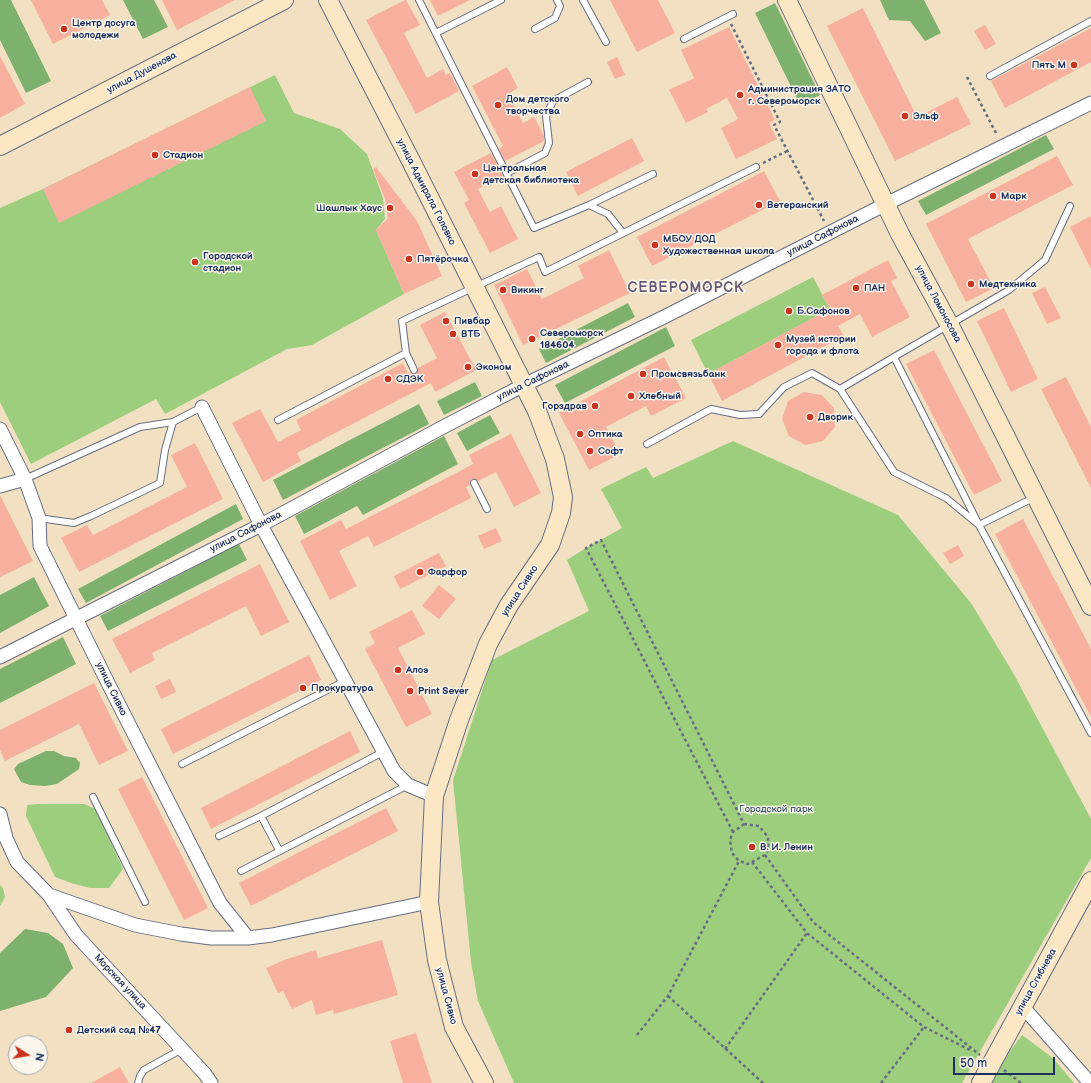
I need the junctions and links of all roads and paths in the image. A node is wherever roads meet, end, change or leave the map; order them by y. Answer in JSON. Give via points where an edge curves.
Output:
{"nodes":[{"id":1,"x":282,"y":0,"type":"edge"},
{"id":2,"x":328,"y":0,"type":"edge"},
{"id":3,"x":419,"y":0,"type":"edge"},
{"id":4,"x":501,"y":0,"type":"edge"},
{"id":5,"x":557,"y":0,"type":"edge"},
{"id":6,"x":584,"y":0,"type":"edge"},
{"id":7,"x":787,"y":0,"type":"edge"},
{"id":8,"x":730,"y":15,"type":"joint"},
{"id":9,"x":1091,"y":21,"type":"edge"},
{"id":10,"x":535,"y":29,"type":"dead end"},
{"id":11,"x":436,"y":33,"type":"junction"},
{"id":12,"x":684,"y":39,"type":"dead end"},
{"id":13,"x":606,"y":42,"type":"dead end"},
{"id":14,"x":990,"y":76,"type":"dead end"},
{"id":15,"x":967,"y":77,"type":"dead end"},
{"id":16,"x":588,"y":82,"type":"dead end"},
{"id":17,"x":1091,"y":103,"type":"edge"},
{"id":18,"x":0,"y":146,"type":"edge"},
{"id":19,"x":1002,"y":147,"type":"junction"},
{"id":20,"x":787,"y":151,"type":"junction"},
{"id":21,"x":768,"y":160,"type":"dead end"},
{"id":22,"x":756,"y":167,"type":"dead end"},
{"id":23,"x":507,"y":173,"type":"junction"},
{"id":24,"x":653,"y":174,"type":"dead end"},
{"id":25,"x":886,"y":204,"type":"junction"},
{"id":26,"x":589,"y":205,"type":"junction"},
{"id":27,"x":1070,"y":206,"type":"dead end"},
{"id":28,"x":623,"y":233,"type":"junction"},
{"id":29,"x":830,"y":233,"type":"junction"},
{"id":30,"x":474,"y":287,"type":"junction"},
{"id":31,"x":950,"y":326,"type":"junction"},
{"id":32,"x":406,"y":353,"type":"junction"},
{"id":33,"x":894,"y":357,"type":"junction"},
{"id":34,"x":414,"y":370,"type":"dead end"},
{"id":35,"x":524,"y":385,"type":"junction"},
{"id":36,"x":840,"y":389,"type":"junction"},
{"id":37,"x":202,"y":407,"type":"joint"},
{"id":38,"x":278,"y":420,"type":"dead end"},
{"id":39,"x":173,"y":422,"type":"junction"},
{"id":40,"x":0,"y":429,"type":"edge"},
{"id":41,"x":647,"y":444,"type":"dead end"},
{"id":42,"x":25,"y":479,"type":"junction"},
{"id":43,"x":474,"y":483,"type":"dead end"},
{"id":44,"x":0,"y":486,"type":"edge"},
{"id":45,"x":1037,"y":497,"type":"junction"},
{"id":46,"x":487,"y":509,"type":"dead end"},
{"id":47,"x":39,"y":518,"type":"junction"},
{"id":48,"x":261,"y":525,"type":"junction"},
{"id":49,"x":979,"y":525,"type":"junction"},
{"id":50,"x":1091,"y":606,"type":"edge"},
{"id":51,"x":76,"y":618,"type":"junction"},
{"id":52,"x":0,"y":656,"type":"edge"},
{"id":53,"x":345,"y":681,"type":"junction"},
{"id":54,"x":1091,"y":733,"type":"edge"},
{"id":55,"x":383,"y":752,"type":"junction"},
{"id":56,"x":182,"y":764,"type":"dead end"},
{"id":57,"x":408,"y":785,"type":"junction"},
{"id":58,"x":434,"y":796,"type":"junction"},
{"id":59,"x":93,"y":797,"type":"dead end"},
{"id":60,"x":0,"y":814,"type":"edge"},
{"id":61,"x":261,"y":816,"type":"junction"},
{"id":62,"x":744,"y":824,"type":"junction"},
{"id":63,"x":733,"y":832,"type":"junction"},
{"id":64,"x":219,"y":836,"type":"dead end"},
{"id":65,"x":279,"y":850,"type":"junction"},
{"id":66,"x":765,"y":855,"type":"junction"},
{"id":67,"x":739,"y":861,"type":"junction"},
{"id":68,"x":752,"y":862,"type":"junction"},
{"id":69,"x":241,"y":871,"type":"dead end"},
{"id":70,"x":1091,"y":881,"type":"edge"},
{"id":71,"x":49,"y":895,"type":"junction"},
{"id":72,"x":145,"y":902,"type":"dead end"},
{"id":73,"x":429,"y":902,"type":"junction"},
{"id":74,"x":807,"y":933,"type":"junction"},
{"id":75,"x":248,"y":938,"type":"junction"},
{"id":76,"x":668,"y":996,"type":"junction"},
{"id":77,"x":1023,"y":1007,"type":"junction"},
{"id":78,"x":924,"y":1027,"type":"junction"},
{"id":79,"x":637,"y":1035,"type":"dead end"},
{"id":80,"x":725,"y":1049,"type":"junction"},
{"id":81,"x":182,"y":1050,"type":"junction"},
{"id":82,"x":986,"y":1058,"type":"junction"},
{"id":83,"x":481,"y":1082,"type":"edge"},
{"id":84,"x":138,"y":1083,"type":"edge"},
{"id":85,"x":211,"y":1083,"type":"edge"},
{"id":86,"x":763,"y":1083,"type":"edge"},
{"id":87,"x":881,"y":1083,"type":"edge"},
{"id":88,"x":981,"y":1083,"type":"edge"},
{"id":89,"x":1021,"y":1083,"type":"edge"},
{"id":90,"x":1090,"y":1083,"type":"edge"}],
"edges":[{"from":1,"to":18,"type":"street","name":"улица Душенова"},
{"from":2,"to":30,"type":"street","name":"улица Адмирала Головко"},
{"from":3,"to":11,"type":"lane"},
{"from":4,"to":11,"type":"lane"},
{"from":5,"to":10,"type":"lane","via":[[560,6],[555,18]]},
{"from":6,"to":13,"type":"lane"},
{"from":7,"to":25,"type":"street","name":"улица Ломоносова"},
{"from":8,"to":12,"type":"lane"},
{"from":8,"to":20,"type":"path","via":[[780,122],[774,125]]},
{"from":9,"to":14,"type":"lane"},
{"from":11,"to":23,"type":"lane"},
{"from":15,"to":19,"type":"path"},
{"from":16,"to":23,"type":"lane","via":[[553,101],[546,116],[549,143],[544,153]]},
{"from":17,"to":19,"type":"street","name":"улица Сафонова"},
{"from":19,"to":25,"type":"street","name":"улица Сафонова"},
{"from":20,"to":21,"type":"path"},
{"from":20,"to":29,"type":"path"},
{"from":22,"to":28,"type":"lane"},
{"from":23,"to":26,"type":"lane","via":[[534,228]]},
{"from":24,"to":26,"type":"lane"},
{"from":25,"to":29,"type":"street","name":"улица Сафонова"},
{"from":25,"to":31,"type":"street","name":"улица Ломоносова"},
{"from":26,"to":28,"type":"lane","via":[[608,214]]},
{"from":27,"to":31,"type":"lane","via":[[1046,260],[1009,290]]},
{"from":28,"to":30,"type":"lane","via":[[545,272],[539,257]]},
{"from":29,"to":35,"type":"street","name":"улица Сафонова"},
{"from":30,"to":32,"type":"lane","via":[[402,321]]},
{"from":30,"to":35,"type":"street","name":"улица Адмирала Головко"},
{"from":31,"to":33,"type":"lane"},
{"from":31,"to":45,"type":"street","name":"улица Ломоносова"},
{"from":32,"to":34,"type":"lane"},
{"from":32,"to":38,"type":"lane"},
{"from":33,"to":36,"type":"lane"},
{"from":33,"to":49,"type":"lane"},
{"from":35,"to":48,"type":"street","name":"улица Сафонова"},
{"from":35,"to":58,"type":"street","name":"улица Сивко","via":[[555,459],[563,497],[561,512],[550,545],[510,605],[488,644]]},
{"from":36,"to":41,"type":"lane","via":[[812,373],[784,387],[760,414],[740,415],[711,409]]},
{"from":36,"to":49,"type":"lane","via":[[894,472],[946,498]]},
{"from":37,"to":39,"type":"lane"},
{"from":37,"to":48,"type":"street"},
{"from":39,"to":42,"type":"lane","via":[[140,426]]},
{"from":39,"to":47,"type":"lane","via":[[160,483],[74,522]]},
{"from":40,"to":42,"type":"street","name":"улица Сивко"},
{"from":42,"to":44,"type":"street"},
{"from":42,"to":47,"type":"street","name":"улица Сивко"},
{"from":43,"to":46,"type":"lane"},
{"from":45,"to":49,"type":"lane"},
{"from":45,"to":50,"type":"street","name":"улица Ломоносова"},
{"from":47,"to":51,"type":"street","name":"улица Сивко","via":[[40,546]]},
{"from":48,"to":51,"type":"street","name":"улица Сафонова"},
{"from":48,"to":53,"type":"street"},
{"from":49,"to":54,"type":"lane"},
{"from":51,"to":52,"type":"street","name":"улица Сафонова"},
{"from":51,"to":75,"type":"street","name":"улица Сивко","via":[[220,903]]},
{"from":53,"to":55,"type":"street"},
{"from":53,"to":56,"type":"lane"},
{"from":55,"to":57,"type":"street","via":[[394,771]]},
{"from":55,"to":61,"type":"lane"},
{"from":57,"to":58,"type":"street"},
{"from":57,"to":65,"type":"lane"},
{"from":58,"to":73,"type":"street","name":"улица Сивко"},
{"from":59,"to":72,"type":"lane"},
{"from":60,"to":71,"type":"street","via":[[6,838],[17,862]]},
{"from":61,"to":64,"type":"lane"},
{"from":61,"to":65,"type":"lane"},
{"from":62,"to":63,"type":"path"},
{"from":62,"to":63,"type":"path","via":[[601,540],[586,548]]},
{"from":62,"to":66,"type":"path","via":[[759,826],[768,837],[768,850]]},
{"from":63,"to":67,"type":"path","via":[[730,840],[732,853]]},
{"from":65,"to":69,"type":"lane"},
{"from":66,"to":68,"type":"path"},
{"from":66,"to":82,"type":"path","via":[[813,922]]},
{"from":67,"to":68,"type":"path","via":[[748,864]]},
{"from":67,"to":76,"type":"path"},
{"from":68,"to":74,"type":"path"},
{"from":70,"to":77,"type":"street","name":"улица Сгибнева"},
{"from":71,"to":75,"type":"street","via":[[135,925],[211,938]]},
{"from":71,"to":81,"type":"street","name":"Морская улица","via":[[76,934]]},
{"from":73,"to":75,"type":"street"},
{"from":73,"to":83,"type":"street","name":"улица Сивко","via":[[437,960],[454,1027]]},
{"from":74,"to":78,"type":"path"},
{"from":74,"to":80,"type":"path"},
{"from":76,"to":79,"type":"path"},
{"from":76,"to":80,"type":"path"},
{"from":77,"to":82,"type":"street","name":"улица Сгибнева"},
{"from":77,"to":90,"type":"street"},
{"from":78,"to":82,"type":"path"},
{"from":78,"to":87,"type":"path"},
{"from":80,"to":86,"type":"path"},
{"from":81,"to":84,"type":"lane","via":[[144,1070]]},
{"from":81,"to":85,"type":"street","name":"Морская улица"},
{"from":82,"to":88,"type":"street","name":"улица Сгибнева"},
{"from":82,"to":89,"type":"path"}]}
